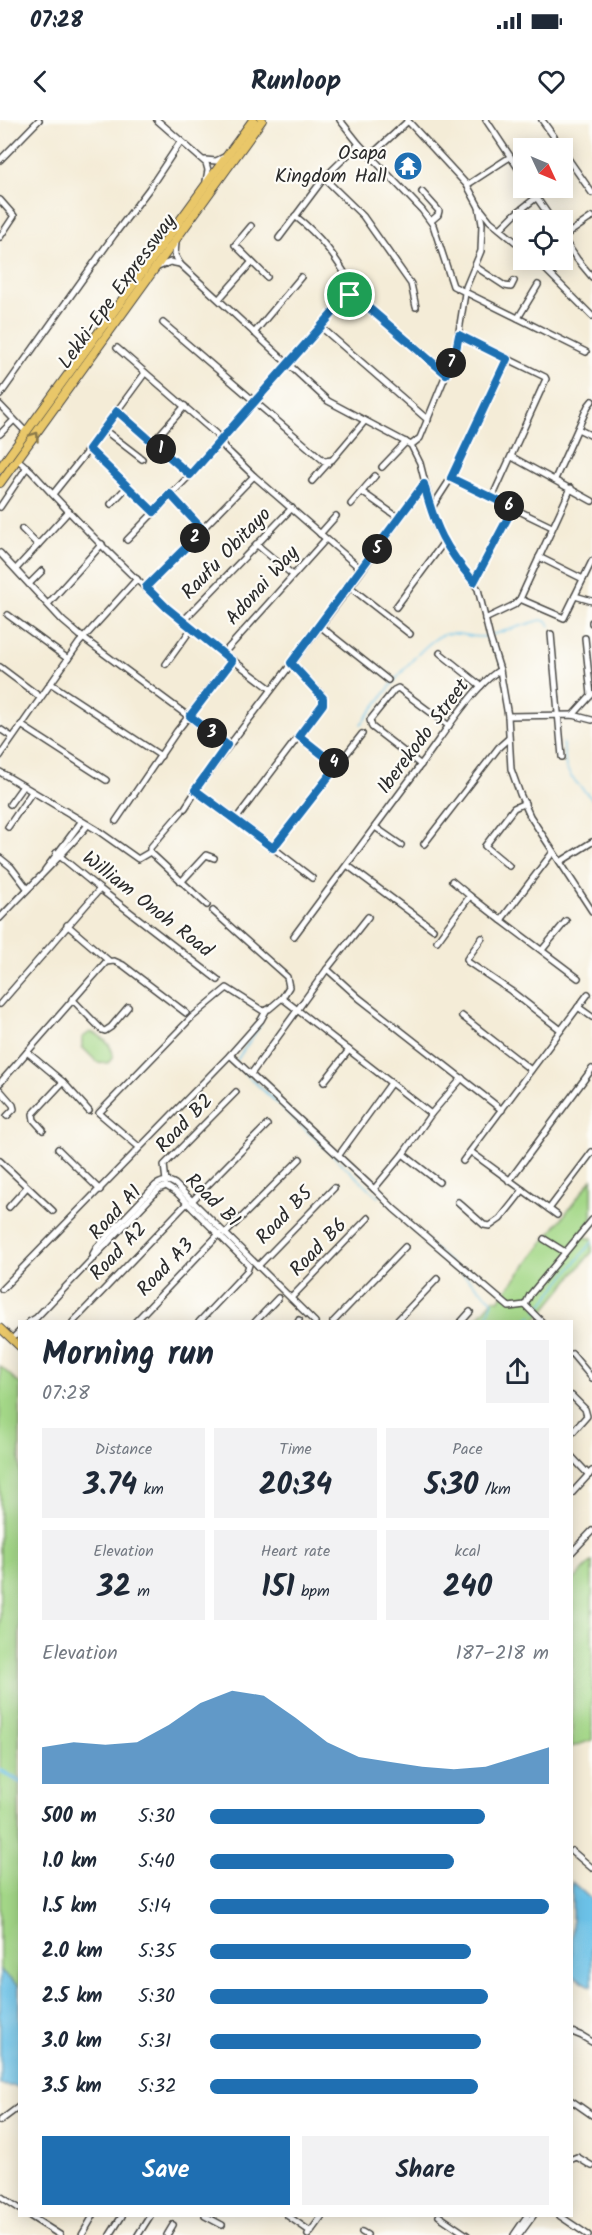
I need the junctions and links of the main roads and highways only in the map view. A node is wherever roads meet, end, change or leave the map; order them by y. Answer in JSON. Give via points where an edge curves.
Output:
{"nodes":[{"id":1,"x":253,"y":120,"type":"edge"},
{"id":2,"x":262,"y":120,"type":"edge"},
{"id":3,"x":0,"y":470,"type":"edge"},
{"id":4,"x":0,"y":483,"type":"edge"},
{"id":5,"x":0,"y":1328,"type":"edge"},
{"id":6,"x":17,"y":1342,"type":"edge"}],
"edges":[{"from":1,"to":3,"type":"highway","name":"Lekki-Epe Expressway"},
{"from":4,"to":2,"type":"highway","name":"Lekki-Epe Expressway","one_way":true},
{"from":5,"to":6,"type":"main road"}]}
